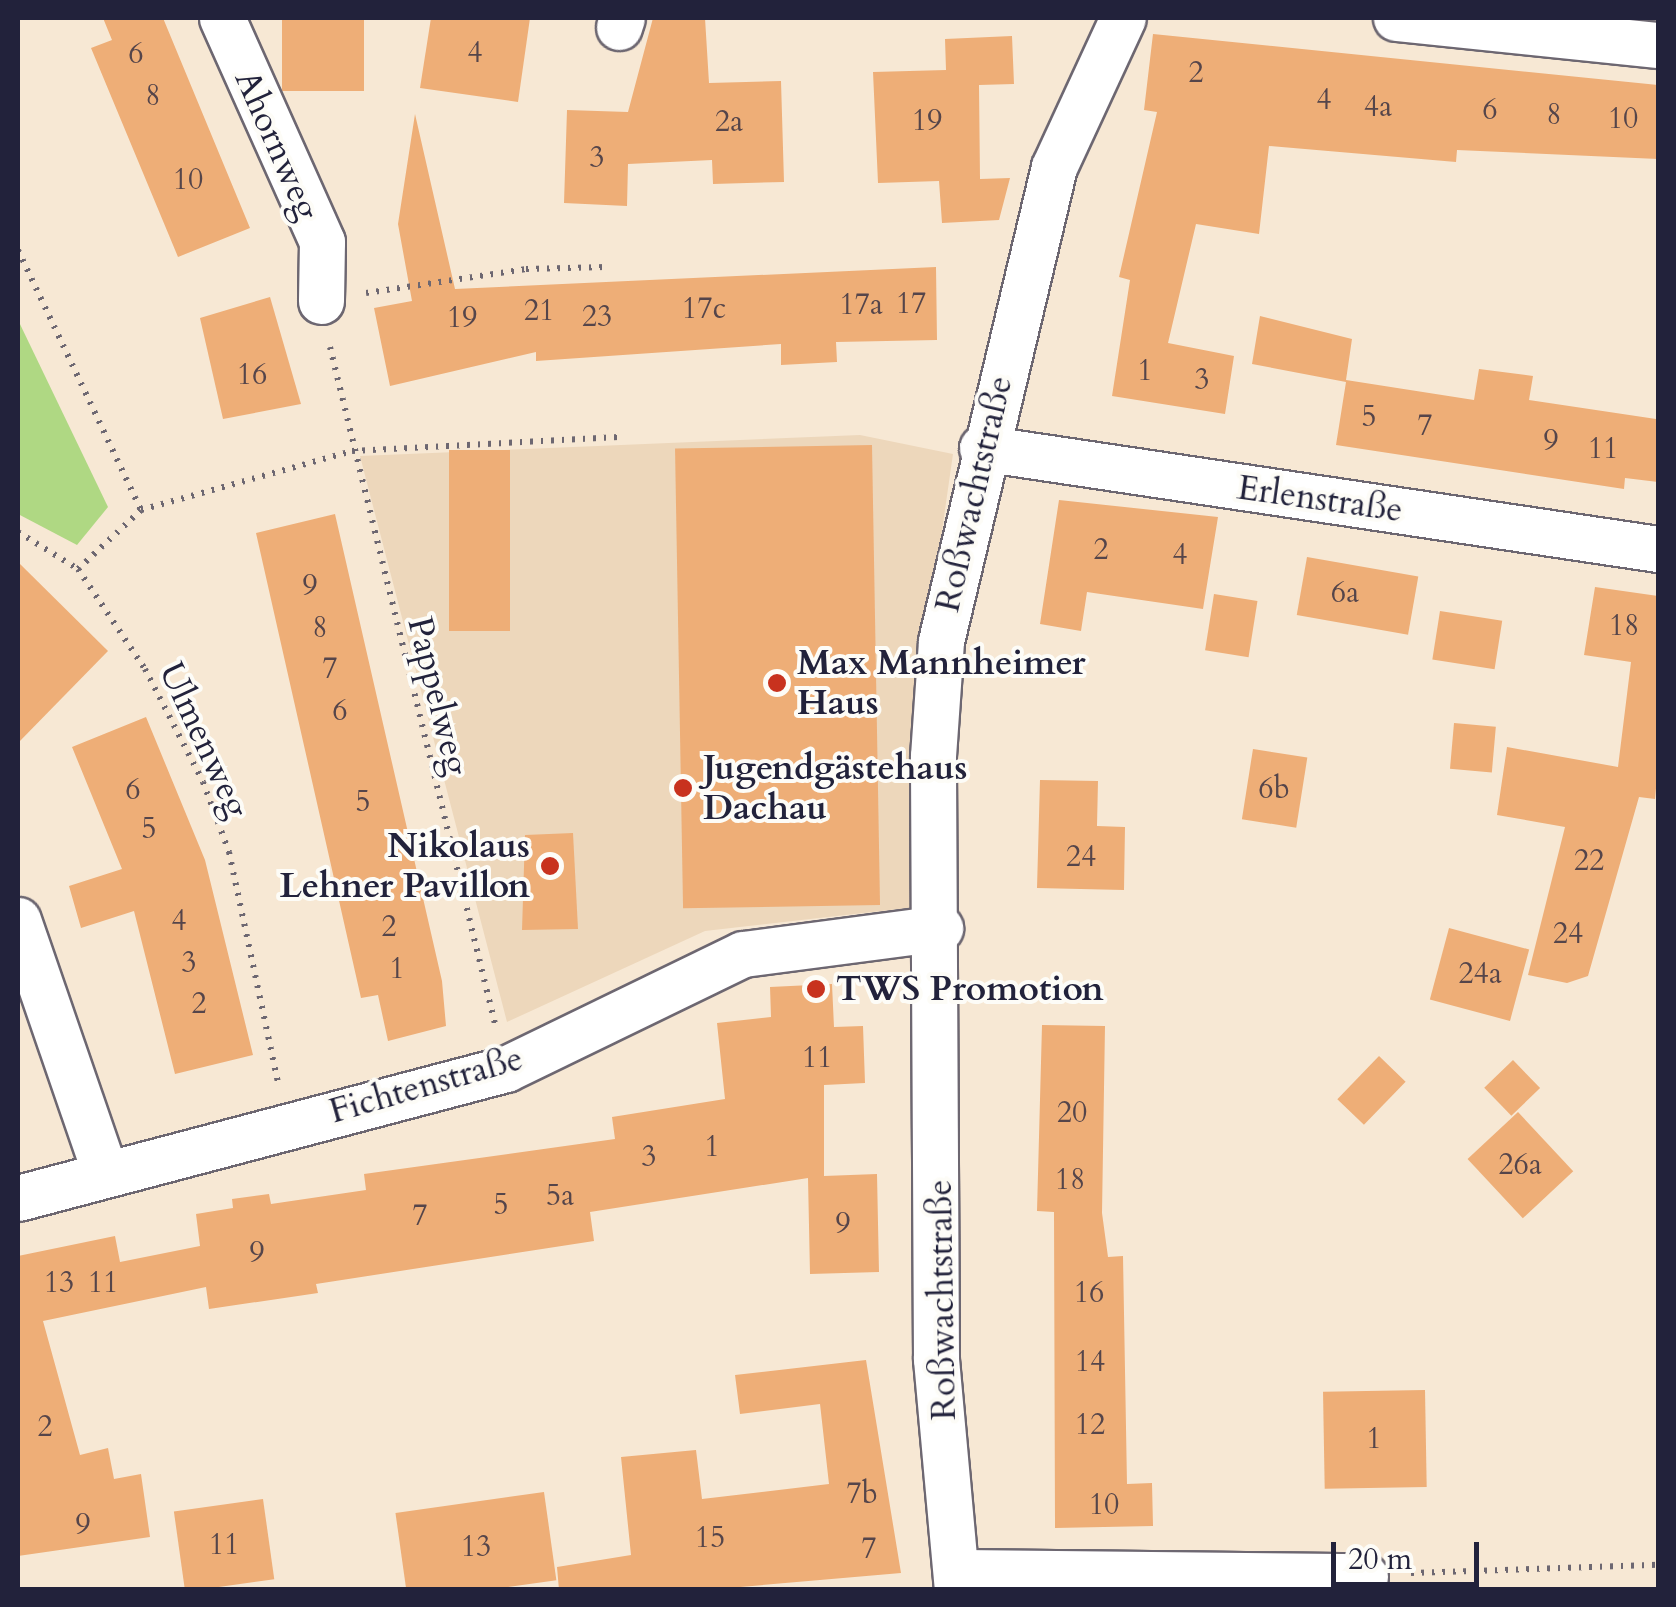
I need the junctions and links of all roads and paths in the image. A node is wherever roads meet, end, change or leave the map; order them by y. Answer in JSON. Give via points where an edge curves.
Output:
{"nodes":[{"id":1,"x":222,"y":18,"type":"edge"},
{"id":2,"x":1123,"y":18,"type":"edge"},
{"id":3,"x":1396,"y":18,"type":"edge"},
{"id":4,"x":1658,"y":45,"type":"edge"},
{"id":5,"x":18,"y":250,"type":"edge"},
{"id":6,"x":606,"y":267,"type":"dead end"},
{"id":7,"x":321,"y":301,"type":"junction"},
{"id":8,"x":619,"y":437,"type":"dead end"},
{"id":9,"x":982,"y":448,"type":"junction"},
{"id":10,"x":352,"y":451,"type":"junction"},
{"id":11,"x":142,"y":510,"type":"junction"},
{"id":12,"x":18,"y":532,"type":"edge"},
{"id":13,"x":1658,"y":549,"type":"edge"},
{"id":14,"x":78,"y":569,"type":"junction"},
{"id":15,"x":18,"y":920,"type":"edge"},
{"id":16,"x":940,"y":928,"type":"junction"},
{"id":17,"x":506,"y":1069,"type":"junction"},
{"id":18,"x":287,"y":1124,"type":"junction"},
{"id":19,"x":106,"y":1172,"type":"junction"},
{"id":20,"x":18,"y":1198,"type":"edge"},
{"id":21,"x":1658,"y":1565,"type":"edge"},
{"id":22,"x":1365,"y":1576,"type":"joint"},
{"id":23,"x":958,"y":1581,"type":"edge"}],
"edges":[{"from":1,"to":7,"type":"street","name":"Ahornweg","via":[[282,169],[322,242]]},
{"from":2,"to":9,"type":"street","name":"Roßwachtstraße","via":[[1054,167]]},
{"from":3,"to":4,"type":"street"},
{"from":5,"to":11,"type":"path"},
{"from":6,"to":7,"type":"path","via":[[526,268]]},
{"from":7,"to":10,"type":"path"},
{"from":8,"to":10,"type":"path"},
{"from":9,"to":13,"type":"street","name":"Erlenstraße"},
{"from":9,"to":16,"type":"street","name":"Roßwachtstraße","via":[[941,640],[933,756]]},
{"from":10,"to":11,"type":"path"},
{"from":10,"to":17,"type":"path","name":"Pappelweg"},
{"from":11,"to":14,"type":"path"},
{"from":12,"to":14,"type":"path","name":"Ulmenweg"},
{"from":14,"to":18,"type":"path","name":"Ulmenweg","via":[[145,669],[209,800]]},
{"from":15,"to":19,"type":"street"},
{"from":16,"to":17,"type":"street","name":"Fichtenstraße","via":[[743,954]]},
{"from":16,"to":23,"type":"street","name":"Roßwachtstraße","via":[[936,1358]]},
{"from":17,"to":18,"type":"street","name":"Fichtenstraße"},
{"from":18,"to":19,"type":"street","name":"Fichtenstraße"},
{"from":19,"to":20,"type":"street","name":"Fichtenstraße"},
{"from":21,"to":22,"type":"path"},
{"from":22,"to":23,"type":"street"}]}
